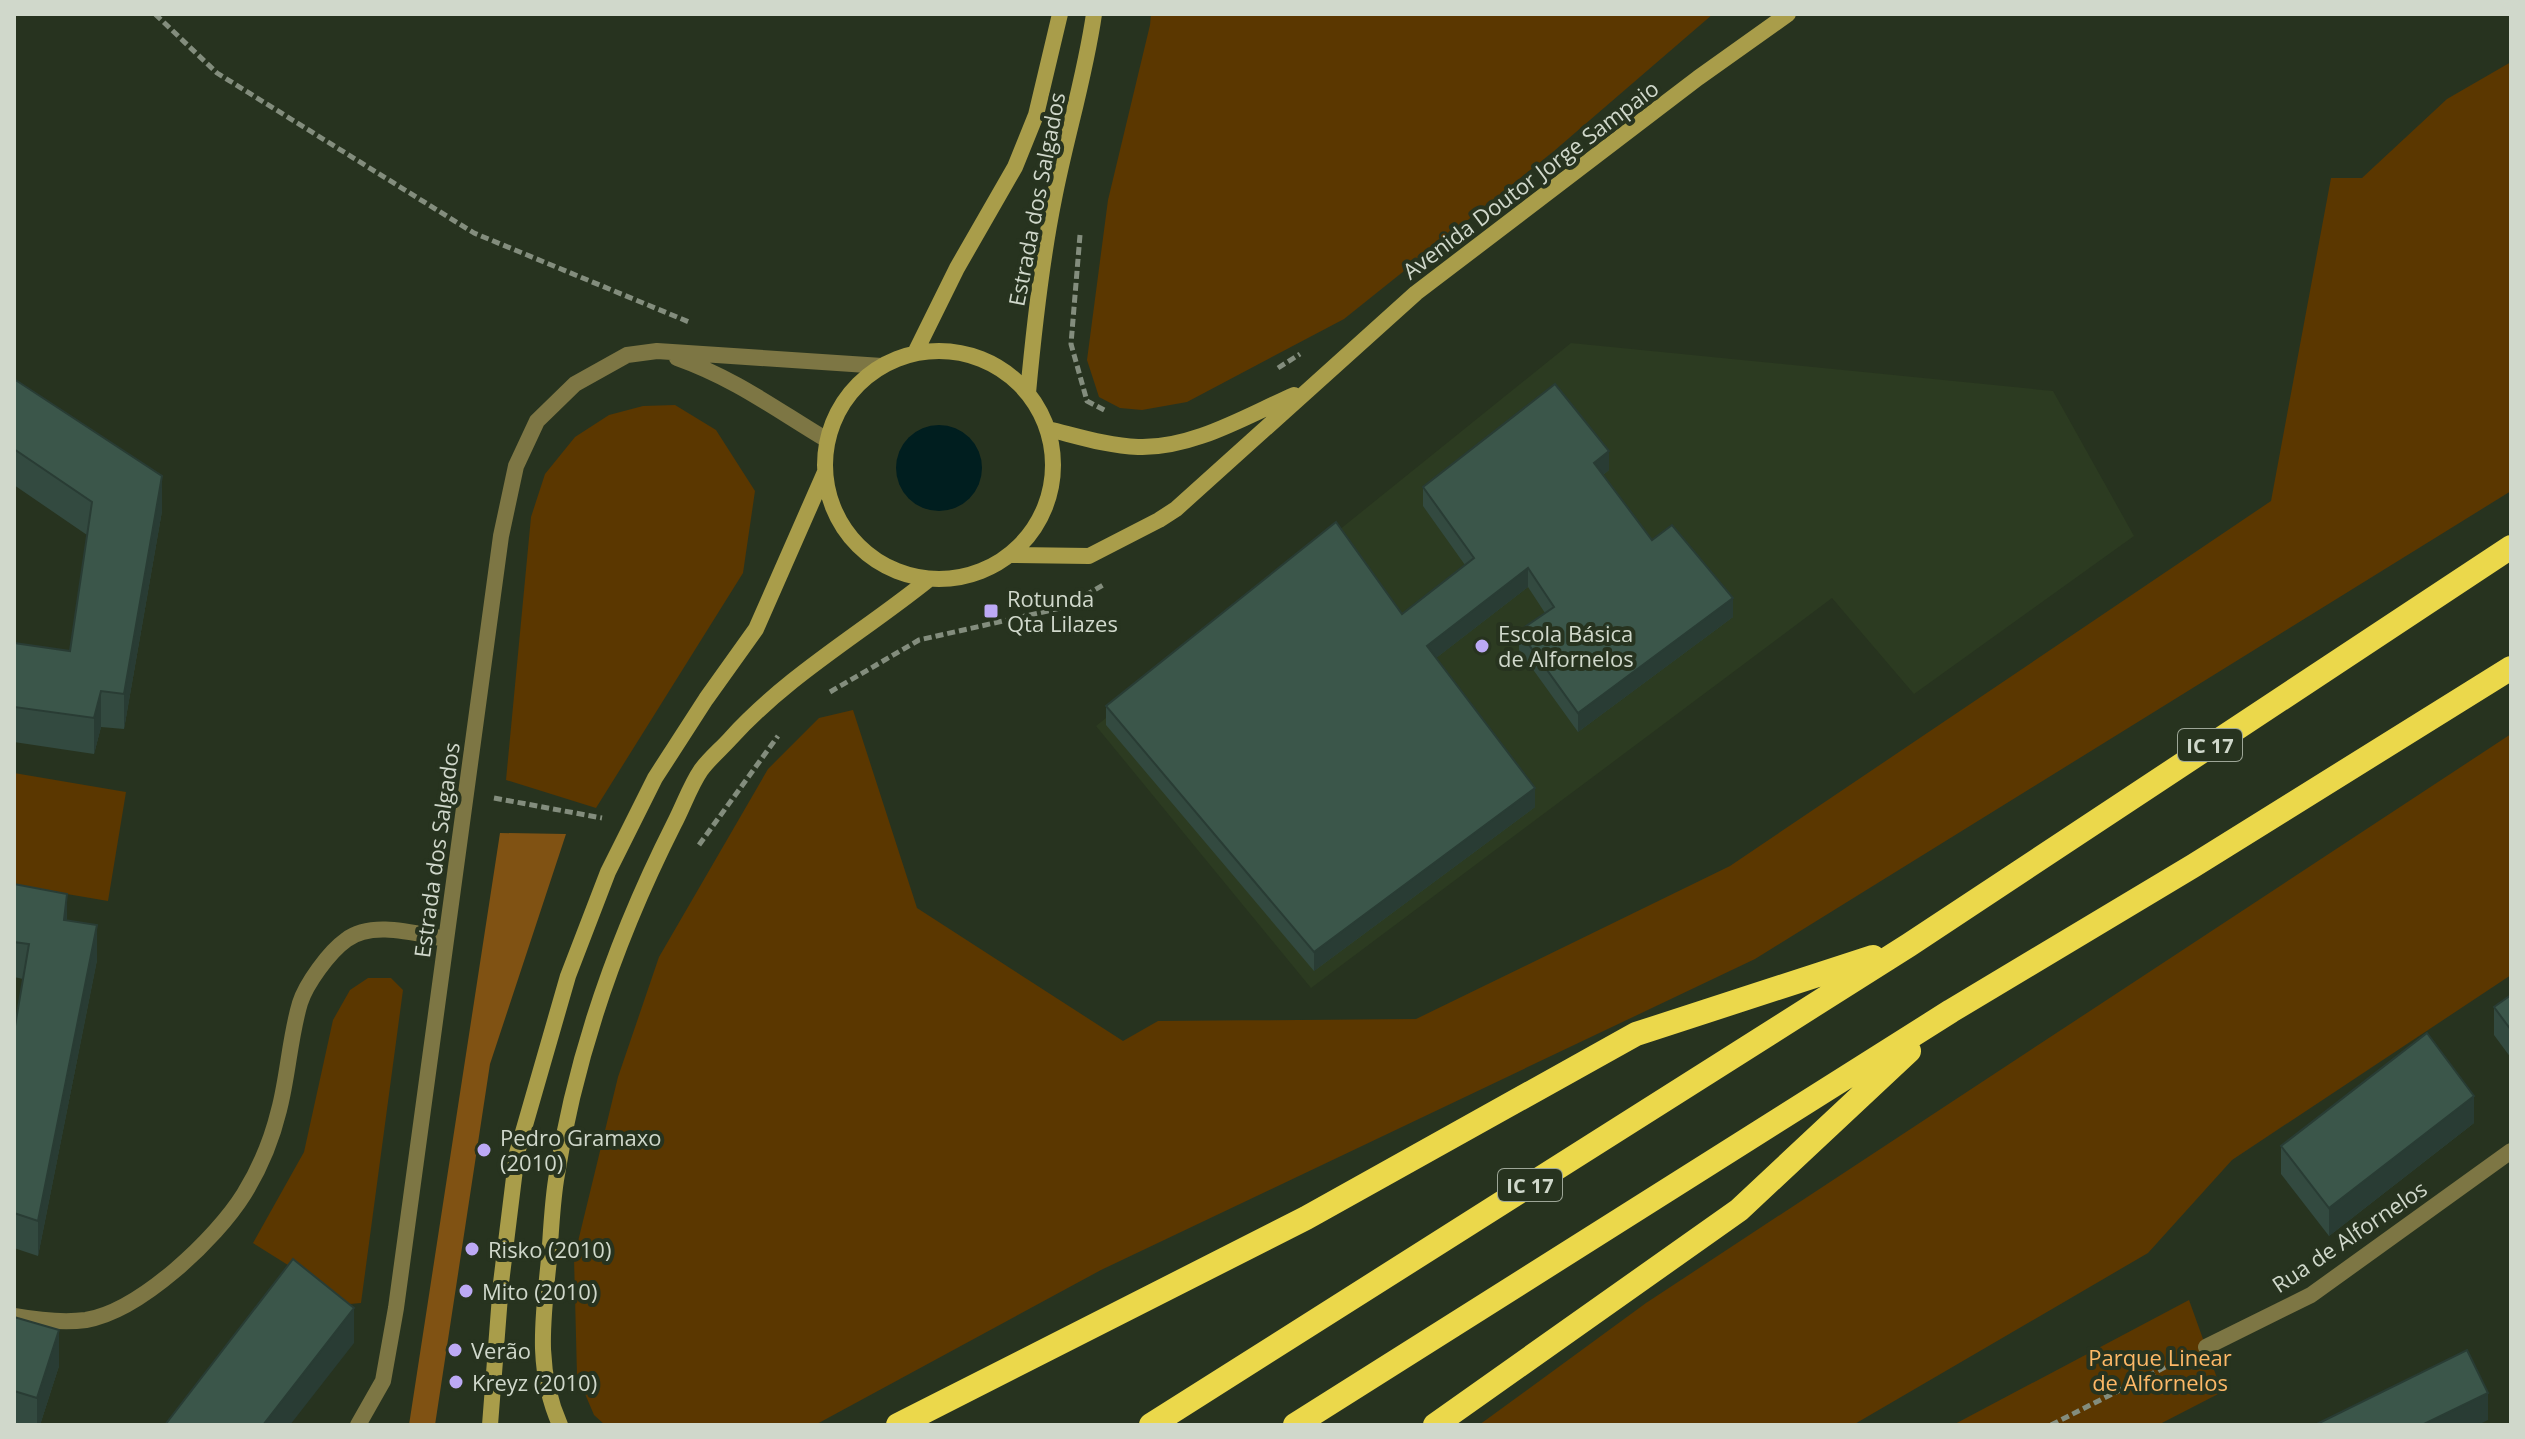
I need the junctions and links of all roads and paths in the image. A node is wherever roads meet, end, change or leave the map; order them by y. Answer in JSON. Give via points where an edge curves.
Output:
{"nodes":[{"id":1,"x":155,"y":14,"type":"edge"},
{"id":2,"x":1060,"y":14,"type":"edge"},
{"id":3,"x":1094,"y":14,"type":"edge"},
{"id":4,"x":1788,"y":14,"type":"edge"},
{"id":5,"x":1081,"y":228,"type":"dead end"},
{"id":6,"x":694,"y":324,"type":"dead end"},
{"id":7,"x":1313,"y":346,"type":"dead end"},
{"id":8,"x":657,"y":351,"type":"junction"},
{"id":9,"x":915,"y":353,"type":"junction"},
{"id":10,"x":882,"y":366,"type":"junction"},
{"id":11,"x":1273,"y":371,"type":"dead end"},
{"id":12,"x":1307,"y":390,"type":"junction"},
{"id":13,"x":1028,"y":393,"type":"junction"},
{"id":14,"x":1113,"y":415,"type":"dead end"},
{"id":15,"x":1048,"y":429,"type":"junction"},
{"id":16,"x":827,"y":440,"type":"junction"},
{"id":17,"x":825,"y":472,"type":"junction"},
{"id":18,"x":2511,"y":547,"type":"edge"},
{"id":19,"x":1010,"y":555,"type":"junction"},
{"id":20,"x":1118,"y":577,"type":"dead end"},
{"id":21,"x":928,"y":580,"type":"junction"},
{"id":22,"x":2511,"y":668,"type":"edge"},
{"id":23,"x":819,"y":699,"type":"dead end"},
{"id":24,"x":785,"y":726,"type":"dead end"},
{"id":25,"x":465,"y":792,"type":"junction"},
{"id":26,"x":632,"y":824,"type":"junction"},
{"id":27,"x":697,"y":847,"type":"dead end"},
{"id":28,"x":446,"y":939,"type":"junction"},
{"id":29,"x":1909,"y":945,"type":"junction"},
{"id":30,"x":1951,"y":1011,"type":"junction"},
{"id":31,"x":2511,"y":1151,"type":"edge"},
{"id":32,"x":14,"y":1316,"type":"edge"},
{"id":33,"x":2206,"y":1347,"type":"joint"},
{"id":34,"x":358,"y":1425,"type":"edge"},
{"id":35,"x":490,"y":1425,"type":"edge"},
{"id":36,"x":560,"y":1425,"type":"edge"},
{"id":37,"x":898,"y":1425,"type":"edge"},
{"id":38,"x":1151,"y":1425,"type":"edge"},
{"id":39,"x":1295,"y":1425,"type":"edge"},
{"id":40,"x":1435,"y":1425,"type":"edge"},
{"id":41,"x":2051,"y":1425,"type":"edge"}],
"edges":[{"from":1,"to":6,"type":"path","via":[[217,73],[474,233]]},
{"from":2,"to":9,"type":"main road","name":"Estrada dos Salgados","via":[[1036,115],[1015,167]]},
{"from":3,"to":13,"type":"main road","name":"Estrada dos Salgados","via":[[1037,295]]},
{"from":4,"to":12,"type":"main road","name":"Avenida Doutor Jorge Sampaio","via":[[1416,293]]},
{"from":5,"to":14,"type":"path","via":[[1071,344],[1087,401]]},
{"from":7,"to":11,"type":"path"},
{"from":8,"to":10,"type":"street","name":"Estrada dos Salgados"},
{"from":8,"to":16,"type":"street","via":[[714,371]]},
{"from":8,"to":25,"type":"street","name":"Estrada dos Salgados","via":[[627,355],[575,384],[537,421],[516,466]]},
{"from":9,"to":10,"type":"main road"},
{"from":9,"to":13,"type":"main road","via":[[977,357],[1005,371]]},
{"from":10,"to":16,"type":"main road","via":[[857,385],[838,410]]},
{"from":12,"to":15,"type":"main road","name":"Avenida Doutor Jorge Sampaio","via":[[1204,435],[1165,446],[1122,446]]},
{"from":12,"to":19,"type":"main road","name":"Avenida Doutor Jorge Sampaio","via":[[1159,520],[1089,556]]},
{"from":13,"to":15,"type":"main road"},
{"from":15,"to":19,"type":"main road","via":[[1053,463],[1049,498],[1034,529]]},
{"from":16,"to":17,"type":"main road"},
{"from":17,"to":21,"type":"main road","via":[[831,504],[846,532],[868,556],[896,572]]},
{"from":17,"to":26,"type":"main road","via":[[756,629],[655,778]]},
{"from":18,"to":29,"type":"highway","number":"IC 17"},
{"from":19,"to":21,"type":"main road","via":[[971,575]]},
{"from":20,"to":23,"type":"path","via":[[1065,607],[919,640]]},
{"from":21,"to":36,"type":"main road","via":[[752,714],[701,770],[657,857],[613,963],[587,1046],[556,1180],[541,1337],[549,1401]]},
{"from":22,"to":30,"type":"highway"},
{"from":24,"to":27,"type":"path"},
{"from":25,"to":26,"type":"path"},
{"from":25,"to":28,"type":"street","name":"Estrada dos Salgados"},
{"from":26,"to":35,"type":"main road","via":[[568,976],[517,1153]]},
{"from":28,"to":32,"type":"street","via":[[366,931],[347,939],[324,962],[300,1001],[279,1112],[263,1159],[243,1196],[212,1235],[153,1289],[88,1320]]},
{"from":28,"to":34,"type":"street","name":"Estrada dos Salgados","via":[[383,1381]]},
{"from":29,"to":37,"type":"highway","via":[[1636,1034],[1306,1218]]},
{"from":29,"to":38,"type":"highway","number":"IC 17"},
{"from":30,"to":39,"type":"highway"},
{"from":30,"to":40,"type":"highway","via":[[1739,1210]]},
{"from":31,"to":33,"type":"street","name":"Rua de Alfornelos","via":[[2311,1295]]},
{"from":33,"to":41,"type":"path"}]}
